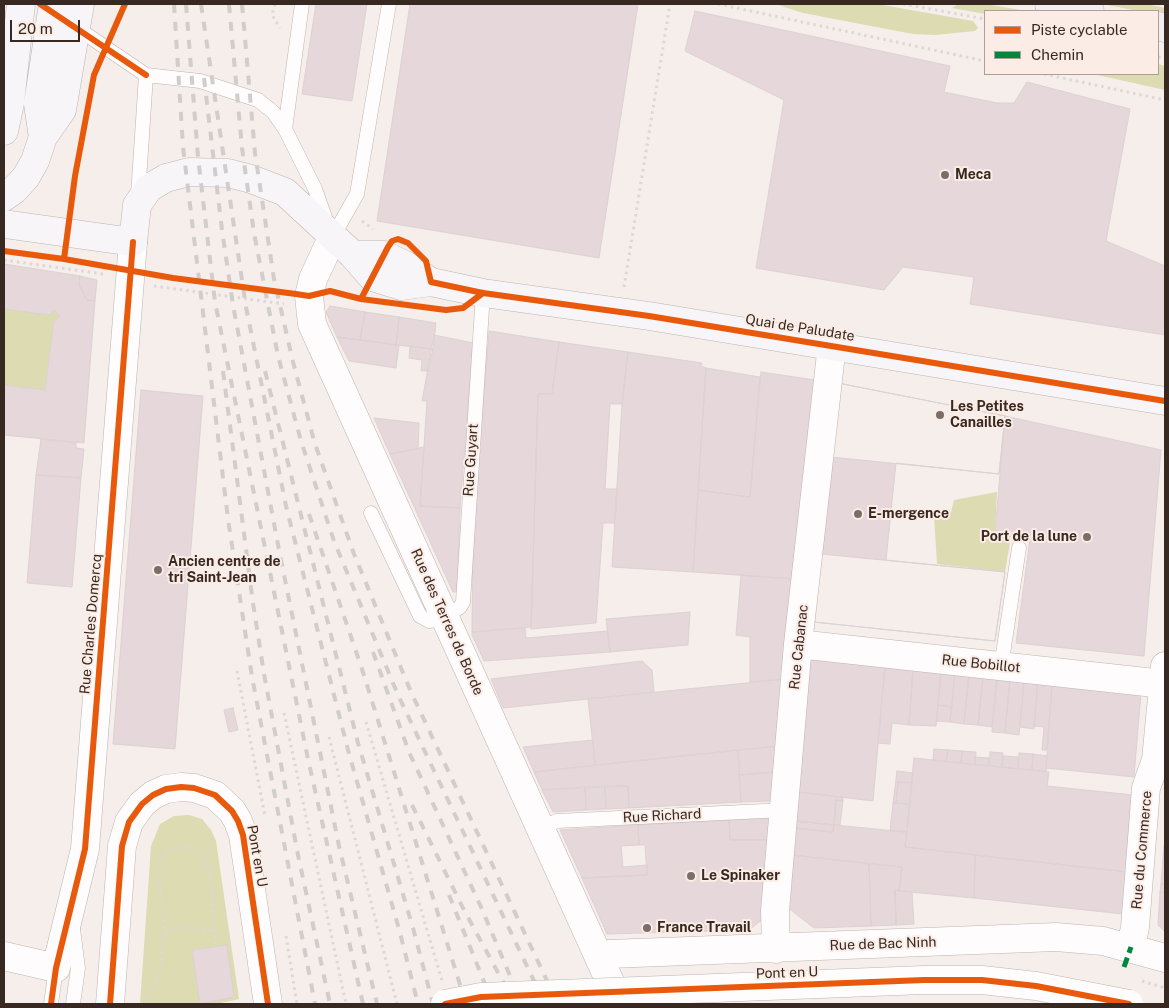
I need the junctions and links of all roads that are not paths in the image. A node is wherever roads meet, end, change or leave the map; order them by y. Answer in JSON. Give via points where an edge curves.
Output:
{"nodes":[{"id":1,"x":21,"y":4,"type":"edge"},
{"id":2,"x":302,"y":4,"type":"edge"},
{"id":3,"x":389,"y":4,"type":"edge"},
{"id":4,"x":1049,"y":4,"type":"edge"},
{"id":5,"x":48,"y":6,"type":"edge"},
{"id":6,"x":1084,"y":10,"type":"edge"},
{"id":7,"x":78,"y":16,"type":"edge"},
{"id":8,"x":146,"y":75,"type":"junction"},
{"id":9,"x":285,"y":129,"type":"junction"},
{"id":10,"x":4,"y":131,"type":"edge"},
{"id":11,"x":43,"y":137,"type":"junction"},
{"id":12,"x":4,"y":197,"type":"edge"},
{"id":13,"x":137,"y":205,"type":"junction"},
{"id":14,"x":4,"y":224,"type":"edge"},
{"id":15,"x":332,"y":238,"type":"junction"},
{"id":16,"x":133,"y":242,"type":"junction"},
{"id":17,"x":353,"y":255,"type":"junction"},
{"id":18,"x":431,"y":282,"type":"junction"},
{"id":19,"x":482,"y":294,"type":"junction"},
{"id":20,"x":832,"y":345,"type":"junction"},
{"id":21,"x":1165,"y":401,"type":"edge"},
{"id":22,"x":371,"y":513,"type":"dead end"},
{"id":23,"x":1020,"y":548,"type":"dead end"},
{"id":24,"x":445,"y":617,"type":"junction"},
{"id":25,"x":798,"y":644,"type":"junction"},
{"id":26,"x":1002,"y":667,"type":"junction"},
{"id":27,"x":1165,"y":675,"type":"edge"},
{"id":28,"x":785,"y":810,"type":"junction"},
{"id":29,"x":541,"y":828,"type":"junction"},
{"id":30,"x":70,"y":914,"type":"junction"},
{"id":31,"x":1131,"y":947,"type":"junction"},
{"id":32,"x":776,"y":949,"type":"junction"},
{"id":33,"x":4,"y":956,"type":"edge"},
{"id":34,"x":599,"y":958,"type":"junction"},
{"id":35,"x":1165,"y":958,"type":"edge"},
{"id":36,"x":56,"y":968,"type":"junction"},
{"id":37,"x":444,"y":995,"type":"edge"},
{"id":38,"x":51,"y":1004,"type":"edge"},
{"id":39,"x":74,"y":1004,"type":"edge"},
{"id":40,"x":110,"y":1004,"type":"edge"},
{"id":41,"x":268,"y":1004,"type":"edge"},
{"id":42,"x":620,"y":1004,"type":"edge"},
{"id":43,"x":1129,"y":1004,"type":"edge"}],
"edges":[{"from":1,"to":10,"type":"street"},
{"from":2,"to":9,"type":"lane"},
{"from":3,"to":15,"type":"lane","via":[[357,194]]},
{"from":4,"to":6,"type":"main road"},
{"from":5,"to":7,"type":"lane"},
{"from":5,"to":11,"type":"street","via":[[38,104]]},
{"from":7,"to":8,"type":"lane"},
{"from":7,"to":11,"type":"street","via":[[62,110]]},
{"from":8,"to":9,"type":"lane","via":[[200,82],[258,100]]},
{"from":8,"to":13,"type":"lane"},
{"from":9,"to":15,"type":"lane","via":[[314,189]]},
{"from":11,"to":12,"type":"street","via":[[26,177]]},
{"from":13,"to":15,"type":"street","name":"Quai de Paludate","via":[[149,188],[166,178],[189,172],[228,173],[285,192]]},
{"from":13,"to":16,"type":"street"},
{"from":14,"to":16,"type":"street"},
{"from":15,"to":17,"type":"street","name":"Quai de Paludate"},
{"from":15,"to":24,"type":"street","name":"Rue des Terres de Borde","via":[[313,279],[308,307],[326,355]]},
{"from":16,"to":30,"type":"street","name":"Rue Charles Domercq","via":[[84,849]]},
{"from":17,"to":18,"type":"street","name":"Quai de Paludate","via":[[372,276],[401,286]]},
{"from":17,"to":18,"type":"street","name":"Quai de Paludate","via":[[388,248],[404,265]]},
{"from":18,"to":19,"type":"street","name":"Quai de Paludate"},
{"from":19,"to":20,"type":"street","name":"Quai de Paludate"},
{"from":19,"to":24,"type":"lane","name":"Rue Guyart","via":[[463,602]]},
{"from":20,"to":21,"type":"street","name":"Quai de Paludate"},
{"from":20,"to":25,"type":"street","name":"Rue Cabanac"},
{"from":22,"to":24,"type":"lane","via":[[420,616],[430,621]]},
{"from":23,"to":26,"type":"lane"},
{"from":24,"to":29,"type":"street","name":"Rue des Terres de Borde"},
{"from":25,"to":26,"type":"street","name":"Rue Bobillot"},
{"from":25,"to":28,"type":"street","name":"Rue Cabanac"},
{"from":26,"to":27,"type":"street","name":"Rue Bobillot"},
{"from":27,"to":31,"type":"street","name":"Rue du Commerce","via":[[1156,760],[1146,788]]},
{"from":28,"to":29,"type":"lane","name":"Rue Richard","via":[[557,822]]},
{"from":28,"to":32,"type":"street","name":"Rue Cabanac","via":[[775,912]]},
{"from":29,"to":34,"type":"street","name":"Rue des Terres de Borde"},
{"from":30,"to":36,"type":"street","name":"Rue Charles Domercq"},
{"from":30,"to":39,"type":"lane","via":[[78,968]]},
{"from":31,"to":32,"type":"street","name":"Rue de Bac Ninh","via":[[1056,937]]},
{"from":31,"to":35,"type":"street","name":"Rue de Bac Ninh"},
{"from":32,"to":34,"type":"street","name":"Rue de Bac Ninh","via":[[609,954]]},
{"from":33,"to":36,"type":"street"},
{"from":34,"to":42,"type":"street","name":"Rue des Terres de Borde"},
{"from":36,"to":38,"type":"lane","name":"Rue Charles Domercq"},
{"from":37,"to":43,"type":"street","name":"Pont en U","bridge":true,"via":[[480,998],[982,980],[1036,986]]},
{"from":40,"to":41,"type":"street","name":"Pont en U","via":[[122,846],[129,822],[153,795],[181,787],[215,795],[238,821],[243,835]]}]}
